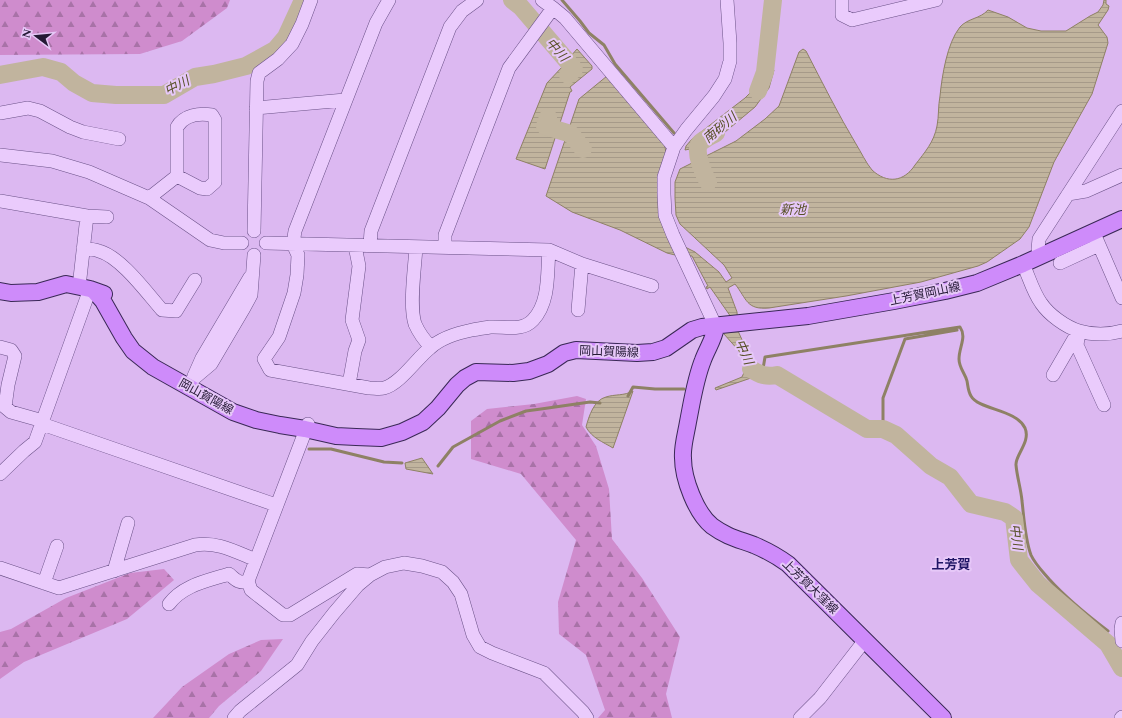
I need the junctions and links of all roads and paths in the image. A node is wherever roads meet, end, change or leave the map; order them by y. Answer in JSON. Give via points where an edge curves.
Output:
{"nodes":[{"id":1,"x":311,"y":0,"type":"edge"},
{"id":2,"x":388,"y":0,"type":"edge"},
{"id":3,"x":477,"y":0,"type":"edge"},
{"id":4,"x":542,"y":0,"type":"edge"},
{"id":5,"x":727,"y":0,"type":"edge"},
{"id":6,"x":842,"y":0,"type":"edge"},
{"id":7,"x":936,"y":0,"type":"edge"},
{"id":8,"x":553,"y":8,"type":"junction"},
{"id":9,"x":345,"y":100,"type":"junction"},
{"id":10,"x":256,"y":108,"type":"junction"},
{"id":11,"x":1122,"y":111,"type":"edge"},
{"id":12,"x":0,"y":113,"type":"edge"},
{"id":13,"x":120,"y":139,"type":"dead end"},
{"id":14,"x":674,"y":147,"type":"junction"},
{"id":15,"x":0,"y":155,"type":"edge"},
{"id":16,"x":1122,"y":175,"type":"edge"},
{"id":17,"x":177,"y":176,"type":"junction"},
{"id":18,"x":1068,"y":194,"type":"junction"},
{"id":19,"x":149,"y":198,"type":"junction"},
{"id":20,"x":0,"y":201,"type":"edge"},
{"id":21,"x":87,"y":216,"type":"junction"},
{"id":22,"x":106,"y":217,"type":"dead end"},
{"id":23,"x":1122,"y":219,"type":"edge"},
{"id":24,"x":254,"y":231,"type":"junction"},
{"id":25,"x":1096,"y":238,"type":"junction"},
{"id":26,"x":242,"y":243,"type":"junction"},
{"id":27,"x":266,"y":243,"type":"junction"},
{"id":28,"x":293,"y":244,"type":"junction"},
{"id":29,"x":370,"y":245,"type":"junction"},
{"id":30,"x":355,"y":246,"type":"junction"},
{"id":31,"x":416,"y":247,"type":"junction"},
{"id":32,"x":445,"y":247,"type":"junction"},
{"id":33,"x":83,"y":249,"type":"junction"},
{"id":34,"x":549,"y":250,"type":"junction"},
{"id":35,"x":254,"y":254,"type":"junction"},
{"id":36,"x":1040,"y":255,"type":"junction"},
{"id":37,"x":1060,"y":263,"type":"dead end"},
{"id":38,"x":582,"y":264,"type":"junction"},
{"id":39,"x":1023,"y":264,"type":"junction"},
{"id":40,"x":195,"y":280,"type":"dead end"},
{"id":41,"x":652,"y":286,"type":"dead end"},
{"id":42,"x":88,"y":289,"type":"junction"},
{"id":43,"x":0,"y":291,"type":"edge"},
{"id":44,"x":1122,"y":298,"type":"edge"},
{"id":45,"x":578,"y":310,"type":"dead end"},
{"id":46,"x":718,"y":326,"type":"junction"},
{"id":47,"x":1079,"y":331,"type":"junction"},
{"id":48,"x":1122,"y":332,"type":"edge"},
{"id":49,"x":0,"y":347,"type":"edge"},
{"id":50,"x":430,"y":347,"type":"junction"},
{"id":51,"x":1053,"y":375,"type":"dead end"},
{"id":52,"x":190,"y":383,"type":"junction"},
{"id":53,"x":349,"y":384,"type":"junction"},
{"id":54,"x":1104,"y":404,"type":"dead end"},
{"id":55,"x":43,"y":423,"type":"junction"},
{"id":56,"x":306,"y":426,"type":"junction"},
{"id":57,"x":0,"y":474,"type":"edge"},
{"id":58,"x":276,"y":505,"type":"junction"},
{"id":59,"x":128,"y":523,"type":"dead end"},
{"id":60,"x":57,"y":546,"type":"dead end"},
{"id":61,"x":256,"y":560,"type":"junction"},
{"id":62,"x":0,"y":568,"type":"edge"},
{"id":63,"x":114,"y":571,"type":"junction"},
{"id":64,"x":370,"y":575,"type":"junction"},
{"id":65,"x":248,"y":580,"type":"junction"},
{"id":66,"x":44,"y":583,"type":"junction"},
{"id":67,"x":168,"y":604,"type":"dead end"},
{"id":68,"x":1122,"y":623,"type":"edge"},
{"id":69,"x":865,"y":640,"type":"junction"},
{"id":70,"x":1122,"y":641,"type":"edge"},
{"id":71,"x":234,"y":718,"type":"edge"},
{"id":72,"x":588,"y":718,"type":"edge"},
{"id":73,"x":800,"y":718,"type":"edge"},
{"id":74,"x":943,"y":718,"type":"edge"}],
"edges":[{"from":1,"to":10,"type":"street","via":[[292,44],[278,59],[259,73]]},
{"from":2,"to":9,"type":"street"},
{"from":3,"to":29,"type":"street","via":[[462,11],[450,27],[371,231]]},
{"from":4,"to":8,"type":"street"},
{"from":5,"to":14,"type":"street","via":[[730,61],[725,80]]},
{"from":6,"to":7,"type":"street","via":[[842,15],[852,20]]},
{"from":8,"to":14,"type":"street","via":[[565,18]]},
{"from":8,"to":32,"type":"street","via":[[509,68],[445,235]]},
{"from":9,"to":10,"type":"street"},
{"from":9,"to":28,"type":"street","via":[[295,231]]},
{"from":10,"to":24,"type":"street"},
{"from":11,"to":18,"type":"street"},
{"from":12,"to":13,"type":"street","via":[[28,108],[40,111],[83,132]]},
{"from":14,"to":46,"type":"street","via":[[664,177],[665,214]]},
{"from":15,"to":19,"type":"street","via":[[52,161],[89,172]]},
{"from":16,"to":18,"type":"street","via":[[1086,191]]},
{"from":17,"to":17,"type":"street","via":[[177,127],[187,118],[203,114],[212,115],[215,120],[215,182],[207,190]]},
{"from":17,"to":19,"type":"street"},
{"from":18,"to":36,"type":"street","via":[[1039,239]]},
{"from":19,"to":26,"type":"street","via":[[210,240]]},
{"from":20,"to":21,"type":"street"},
{"from":21,"to":22,"type":"street"},
{"from":21,"to":33,"type":"street"},
{"from":23,"to":25,"type":"main road","name":"上芳賀岡山線"},
{"from":24,"to":26,"type":"street","via":[[246,235]]},
{"from":24,"to":27,"type":"street","via":[[261,233]]},
{"from":25,"to":36,"type":"main road","name":"上芳賀岡山線"},
{"from":25,"to":37,"type":"street"},
{"from":25,"to":44,"type":"street"},
{"from":26,"to":35,"type":"street","via":[[247,252]]},
{"from":27,"to":28,"type":"street"},
{"from":27,"to":35,"type":"street","via":[[263,250]]},
{"from":28,"to":30,"type":"street"},
{"from":28,"to":53,"type":"street","via":[[298,255],[294,293],[279,337],[264,359],[270,370]]},
{"from":29,"to":30,"type":"street"},
{"from":29,"to":31,"type":"street"},
{"from":30,"to":53,"type":"street","via":[[358,266],[352,320],[359,340]]},
{"from":31,"to":32,"type":"street"},
{"from":31,"to":50,"type":"street","via":[[412,309],[421,336]]},
{"from":32,"to":34,"type":"street"},
{"from":33,"to":40,"type":"street","via":[[100,251],[114,259],[128,270],[162,310],[176,311]]},
{"from":33,"to":42,"type":"street"},
{"from":34,"to":38,"type":"street"},
{"from":34,"to":50,"type":"street","via":[[545,297],[541,311],[532,321],[513,328],[490,327],[451,335]]},
{"from":35,"to":52,"type":"street","via":[[251,294],[210,364]]},
{"from":36,"to":39,"type":"main road","name":"上芳賀岡山線"},
{"from":38,"to":41,"type":"street"},
{"from":38,"to":45,"type":"street"},
{"from":39,"to":46,"type":"main road","name":"上芳賀岡山線","via":[[977,283],[945,291],[808,316]]},
{"from":39,"to":47,"type":"street","via":[[1042,304],[1053,316]]},
{"from":42,"to":43,"type":"main road","name":"岡山賀陽線","via":[[66,284],[38,292]]},
{"from":42,"to":52,"type":"main road","name":"岡山賀陽線","via":[[104,294],[134,336]]},
{"from":42,"to":55,"type":"street"},
{"from":46,"to":56,"type":"main road","name":"岡山賀陽線","via":[[692,330],[666,348],[653,352],[576,350],[564,353],[548,364],[529,371],[476,372],[457,385],[423,422],[381,438],[356,437]]},
{"from":46,"to":69,"type":"main road","name":"上芳賀大窪線","via":[[703,361],[685,438],[683,458],[691,497],[711,525],[728,537],[754,545],[776,555],[788,564]]},
{"from":47,"to":48,"type":"street"},
{"from":47,"to":51,"type":"street"},
{"from":47,"to":54,"type":"street","via":[[1077,344]]},
{"from":49,"to":55,"type":"street","via":[[11,350],[15,356],[5,407],[11,412]]},
{"from":50,"to":53,"type":"street","via":[[401,378],[385,388]]},
{"from":52,"to":56,"type":"main road","name":"岡山賀陽線","via":[[236,404]]},
{"from":55,"to":57,"type":"street","via":[[35,442]]},
{"from":55,"to":58,"type":"street"},
{"from":56,"to":58,"type":"street"},
{"from":58,"to":61,"type":"street"},
{"from":59,"to":63,"type":"street"},
{"from":60,"to":66,"type":"street"},
{"from":61,"to":63,"type":"street","via":[[214,544],[204,543]]},
{"from":61,"to":65,"type":"street"},
{"from":62,"to":66,"type":"street"},
{"from":63,"to":66,"type":"street","via":[[59,588]]},
{"from":64,"to":65,"type":"street","via":[[357,574],[290,615],[283,614],[251,590]]},
{"from":64,"to":71,"type":"street","via":[[345,598],[297,665]]},
{"from":64,"to":72,"type":"street","via":[[385,567],[404,563],[442,572],[461,594],[473,635],[480,647],[544,673]]},
{"from":65,"to":67,"type":"street","via":[[237,581],[229,574],[205,580],[173,598]]},
{"from":68,"to":70,"type":"street"},
{"from":69,"to":73,"type":"street","via":[[820,698]]},
{"from":69,"to":74,"type":"main road","name":"上芳賀大窪線"}]}
